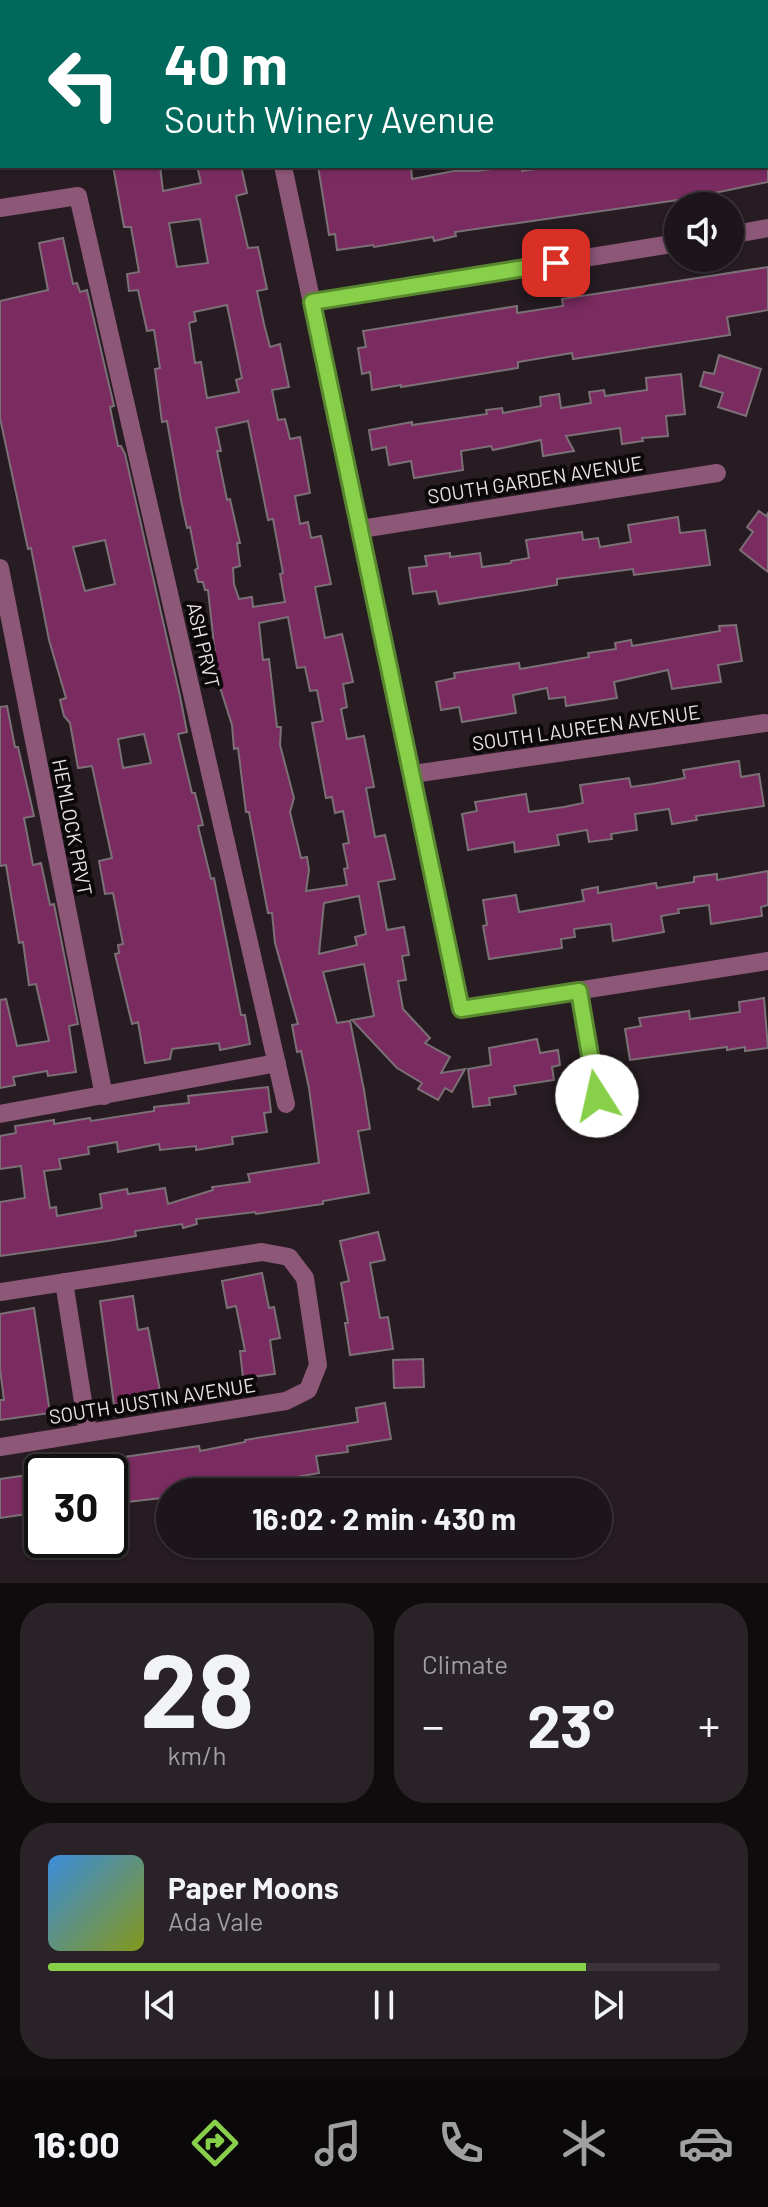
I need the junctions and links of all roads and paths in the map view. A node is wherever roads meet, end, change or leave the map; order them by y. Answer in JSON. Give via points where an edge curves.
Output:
{"nodes":[{"id":1,"x":283,"y":168,"type":"edge"},
{"id":2,"x":0,"y":208,"type":"edge"},
{"id":3,"x":768,"y":228,"type":"edge"},
{"id":4,"x":744,"y":232,"type":"edge"},
{"id":5,"x":664,"y":245,"type":"edge"},
{"id":6,"x":312,"y":302,"type":"junction"},
{"id":7,"x":717,"y":473,"type":"dead end"},
{"id":8,"x":361,"y":529,"type":"junction"},
{"id":9,"x":0,"y":568,"type":"edge"},
{"id":10,"x":765,"y":723,"type":"dead end"},
{"id":11,"x":413,"y":774,"type":"junction"},
{"id":12,"x":768,"y":961,"type":"edge"},
{"id":13,"x":579,"y":991,"type":"junction"},
{"id":14,"x":277,"y":1063,"type":"junction"},
{"id":15,"x":104,"y":1096,"type":"junction"},
{"id":16,"x":597,"y":1096,"type":"dead end"},
{"id":17,"x":286,"y":1104,"type":"dead end"},
{"id":18,"x":0,"y":1114,"type":"edge"},
{"id":19,"x":64,"y":1282,"type":"junction"},
{"id":20,"x":0,"y":1292,"type":"edge"},
{"id":21,"x":88,"y":1433,"type":"junction"},
{"id":22,"x":0,"y":1447,"type":"edge"}],
"edges":[{"from":1,"to":6,"type":"street"},
{"from":2,"to":14,"type":"street","name":"ASH PRVT","via":[[78,196]]},
{"from":3,"to":4,"type":"street"},
{"from":5,"to":6,"type":"street"},
{"from":6,"to":8,"type":"street"},
{"from":7,"to":8,"type":"street","name":"SOUTH GARDEN AVENUE"},
{"from":8,"to":11,"type":"street"},
{"from":9,"to":15,"type":"street","name":"HEMLOCK PRVT"},
{"from":10,"to":11,"type":"street","name":"SOUTH LAUREEN AVENUE"},
{"from":11,"to":13,"type":"street","via":[[461,1009]]},
{"from":12,"to":13,"type":"street"},
{"from":13,"to":16,"type":"street"},
{"from":14,"to":15,"type":"street"},
{"from":14,"to":17,"type":"street","name":"ASH PRVT"},
{"from":15,"to":18,"type":"street"},
{"from":19,"to":20,"type":"street"},
{"from":19,"to":21,"type":"street"},
{"from":19,"to":21,"type":"street","name":"SOUTH JUSTIN AVENUE","via":[[262,1252],[289,1257],[305,1278],[318,1365],[308,1390],[286,1401]]},
{"from":21,"to":22,"type":"street","name":"SOUTH JUSTIN AVENUE"}]}
